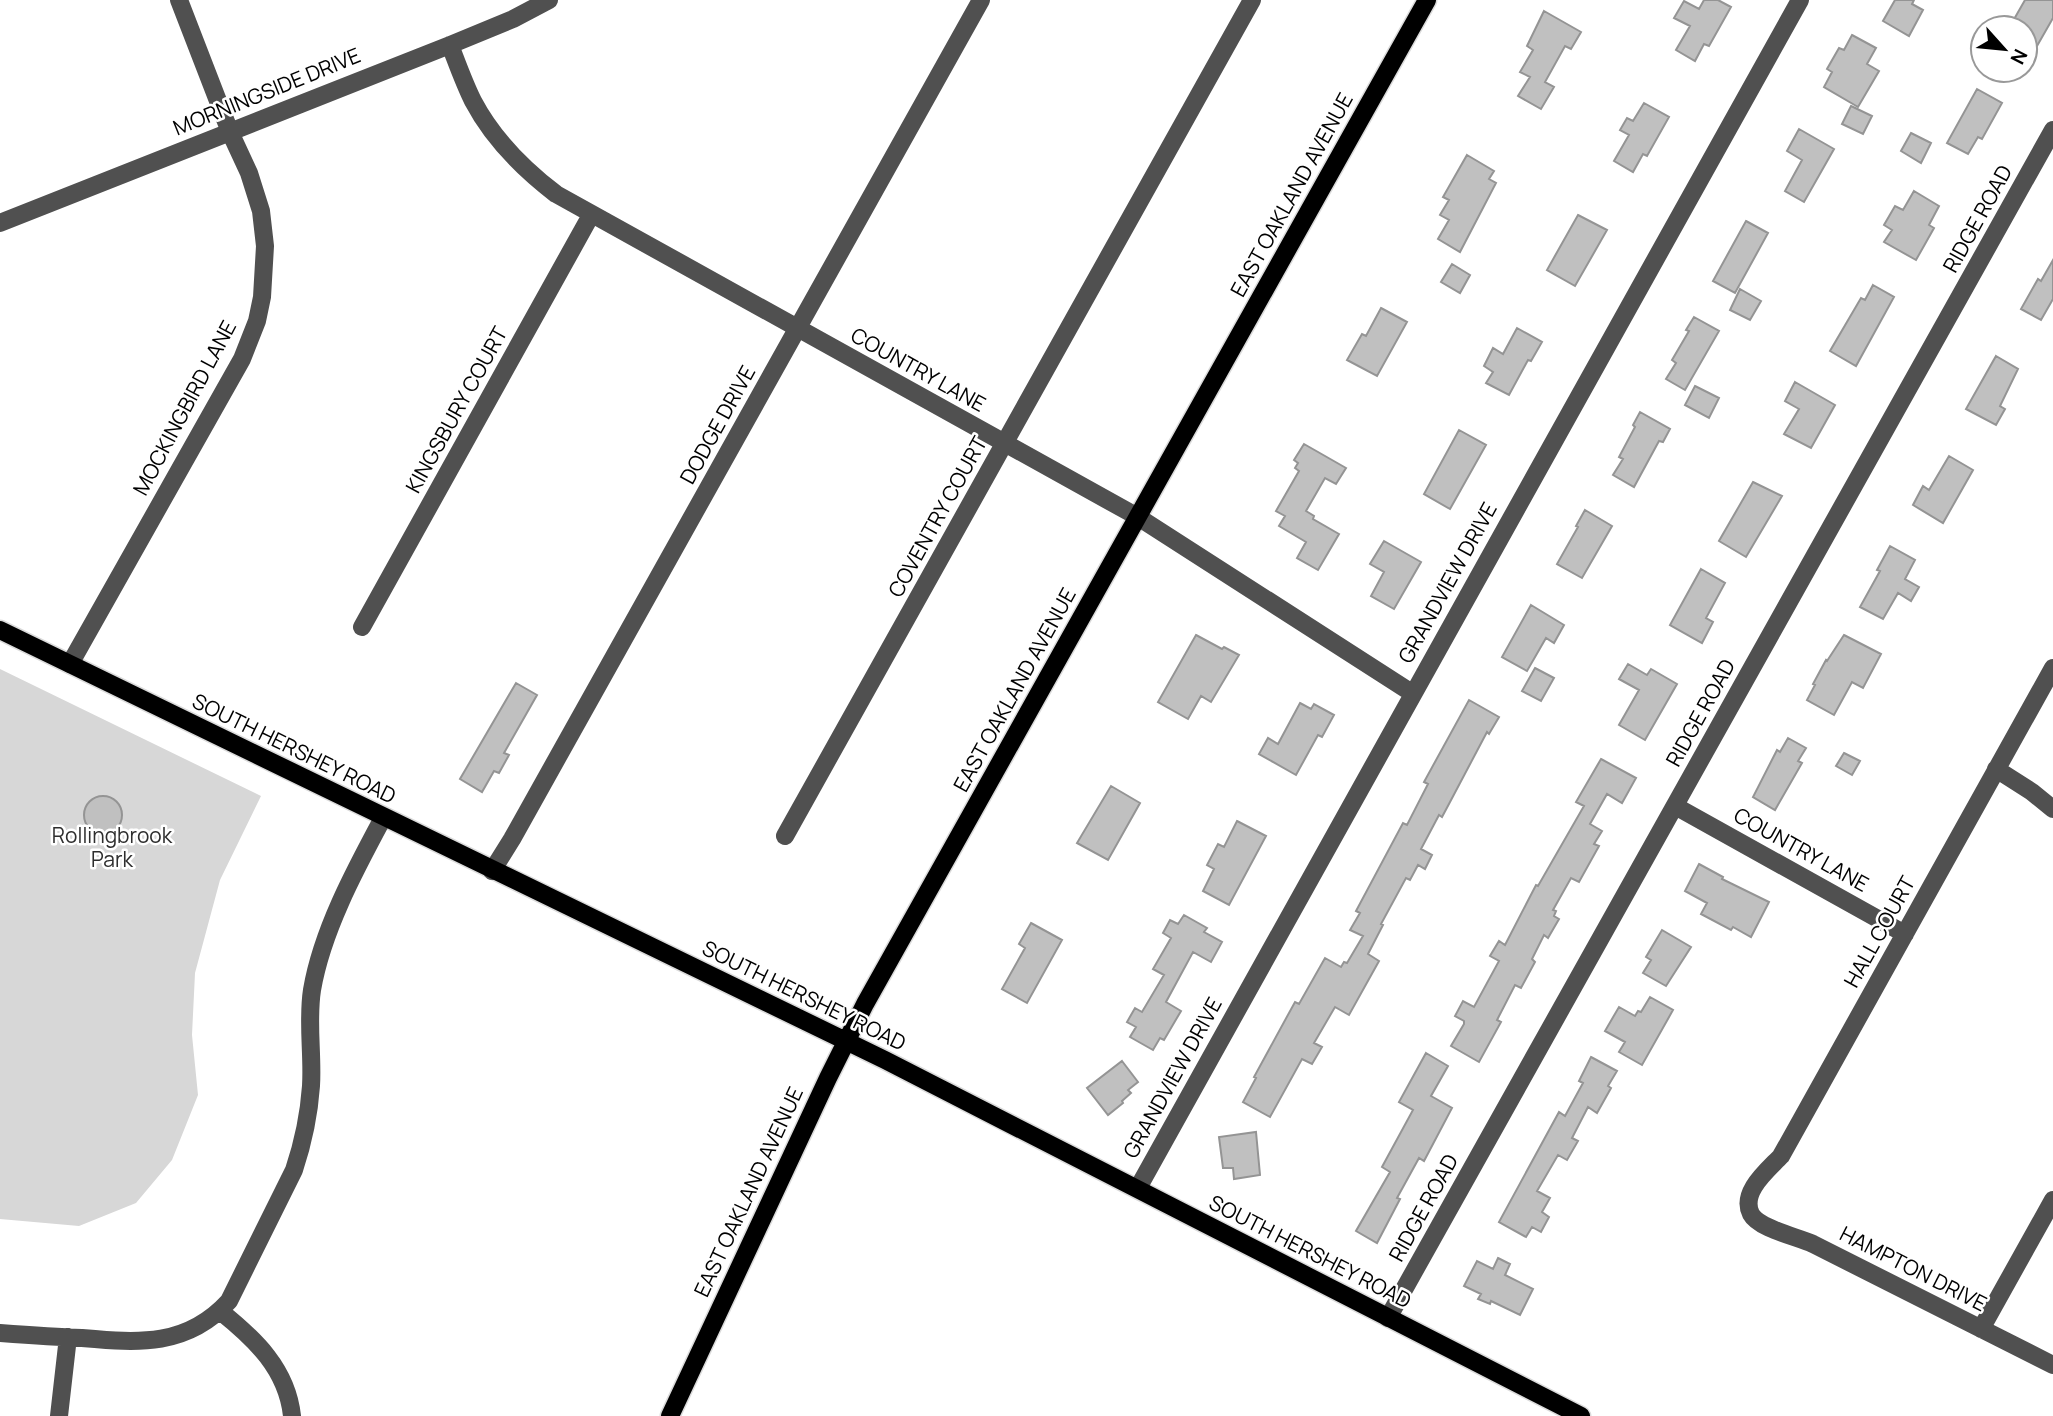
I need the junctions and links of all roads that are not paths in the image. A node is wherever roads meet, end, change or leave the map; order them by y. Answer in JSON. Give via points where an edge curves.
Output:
{"nodes":[{"id":1,"x":178,"y":0,"type":"edge"},
{"id":2,"x":549,"y":0,"type":"edge"},
{"id":3,"x":981,"y":0,"type":"edge"},
{"id":4,"x":1252,"y":0,"type":"edge"},
{"id":5,"x":1427,"y":0,"type":"edge"},
{"id":6,"x":1800,"y":0,"type":"edge"},
{"id":7,"x":450,"y":45,"type":"junction"},
{"id":8,"x":2053,"y":130,"type":"edge"},
{"id":9,"x":230,"y":132,"type":"junction"},
{"id":10,"x":591,"y":215,"type":"junction"},
{"id":11,"x":0,"y":223,"type":"edge"},
{"id":12,"x":798,"y":330,"type":"junction"},
{"id":13,"x":1005,"y":444,"type":"junction"},
{"id":14,"x":1138,"y":517,"type":"junction"},
{"id":15,"x":362,"y":627,"type":"dead end"},
{"id":16,"x":0,"y":630,"type":"edge"},
{"id":17,"x":70,"y":664,"type":"junction"},
{"id":18,"x":2053,"y":668,"type":"edge"},
{"id":19,"x":1412,"y":694,"type":"junction"},
{"id":20,"x":1996,"y":769,"type":"junction"},
{"id":21,"x":1675,"y":806,"type":"junction"},
{"id":22,"x":2053,"y":809,"type":"edge"},
{"id":23,"x":383,"y":818,"type":"junction"},
{"id":24,"x":785,"y":836,"type":"dead end"},
{"id":25,"x":492,"y":871,"type":"junction"},
{"id":26,"x":1905,"y":934,"type":"junction"},
{"id":27,"x":846,"y":1042,"type":"junction"},
{"id":28,"x":1138,"y":1188,"type":"junction"},
{"id":29,"x":2053,"y":1200,"type":"edge"},
{"id":30,"x":1752,"y":1216,"type":"joint"},
{"id":31,"x":220,"y":1311,"type":"junction"},
{"id":32,"x":1388,"y":1318,"type":"junction"},
{"id":33,"x":1981,"y":1329,"type":"junction"},
{"id":34,"x":0,"y":1333,"type":"edge"},
{"id":35,"x":68,"y":1338,"type":"junction"},
{"id":36,"x":2053,"y":1365,"type":"edge"},
{"id":37,"x":1555,"y":1410,"type":"edge"},
{"id":38,"x":59,"y":1416,"type":"edge"},
{"id":39,"x":292,"y":1416,"type":"edge"},
{"id":40,"x":670,"y":1416,"type":"edge"},
{"id":41,"x":1581,"y":1416,"type":"edge"}],
"edges":[{"from":1,"to":9,"type":"street","name":"MOCKINGBIRD LANE"},
{"from":2,"to":7,"type":"street","name":"MORNINGSIDE DRIVE"},
{"from":3,"to":12,"type":"street","name":"DODGE DRIVE"},
{"from":4,"to":13,"type":"street","name":"COVENTRY COURT"},
{"from":5,"to":14,"type":"main road","name":"EAST OAKLAND AVENUE"},
{"from":6,"to":19,"type":"street","name":"GRANDVIEW DRIVE"},
{"from":7,"to":9,"type":"street","name":"MORNINGSIDE DRIVE"},
{"from":7,"to":10,"type":"street","name":"COUNTRY LANE","via":[[473,100],[505,148],[538,180]]},
{"from":8,"to":21,"type":"street","name":"RIDGE ROAD"},
{"from":9,"to":11,"type":"street","name":"MORNINGSIDE DRIVE"},
{"from":9,"to":17,"type":"street","name":"MOCKINGBIRD LANE","via":[[261,211],[265,264],[257,321],[242,359]]},
{"from":10,"to":12,"type":"street","name":"COUNTRY LANE"},
{"from":10,"to":15,"type":"street","name":"KINGSBURY COURT"},
{"from":12,"to":13,"type":"street","name":"COUNTRY LANE"},
{"from":12,"to":25,"type":"street","name":"DODGE DRIVE"},
{"from":13,"to":14,"type":"street","name":"COUNTRY LANE"},
{"from":13,"to":24,"type":"street","name":"COVENTRY COURT"},
{"from":14,"to":19,"type":"street","name":"COUNTRY LANE"},
{"from":14,"to":27,"type":"main road","name":"EAST OAKLAND AVENUE"},
{"from":16,"to":17,"type":"main road","name":"SOUTH HERSHEY ROAD"},
{"from":17,"to":23,"type":"main road","name":"SOUTH HERSHEY ROAD"},
{"from":18,"to":20,"type":"street","name":"HALL COURT"},
{"from":19,"to":28,"type":"street","name":"GRANDVIEW DRIVE"},
{"from":20,"to":22,"type":"street"},
{"from":20,"to":26,"type":"street","name":"HALL COURT"},
{"from":21,"to":26,"type":"street","name":"COUNTRY LANE"},
{"from":21,"to":32,"type":"street","name":"RIDGE ROAD"},
{"from":23,"to":25,"type":"main road","name":"SOUTH HERSHEY ROAD"},
{"from":23,"to":31,"type":"street","via":[[319,956],[311,1008],[311,1086],[294,1170]]},
{"from":25,"to":27,"type":"main road","name":"SOUTH HERSHEY ROAD"},
{"from":26,"to":30,"type":"street","name":"HALL COURT","via":[[1781,1156],[1752,1188]]},
{"from":27,"to":28,"type":"main road","name":"SOUTH HERSHEY ROAD"},
{"from":27,"to":40,"type":"main road","name":"EAST OAKLAND AVENUE"},
{"from":28,"to":32,"type":"main road","name":"SOUTH HERSHEY ROAD"},
{"from":29,"to":33,"type":"street"},
{"from":30,"to":33,"type":"street","name":"HAMPTON DRIVE"},
{"from":31,"to":35,"type":"street","via":[[190,1331],[152,1341]]},
{"from":31,"to":39,"type":"street","via":[[274,1364]]},
{"from":32,"to":37,"type":"main road","name":"SOUTH HERSHEY ROAD"},
{"from":33,"to":36,"type":"street","name":"HAMPTON DRIVE"},
{"from":34,"to":35,"type":"street"},
{"from":35,"to":38,"type":"street"},
{"from":37,"to":41,"type":"main road","name":"SOUTH HERSHEY ROAD"}]}
